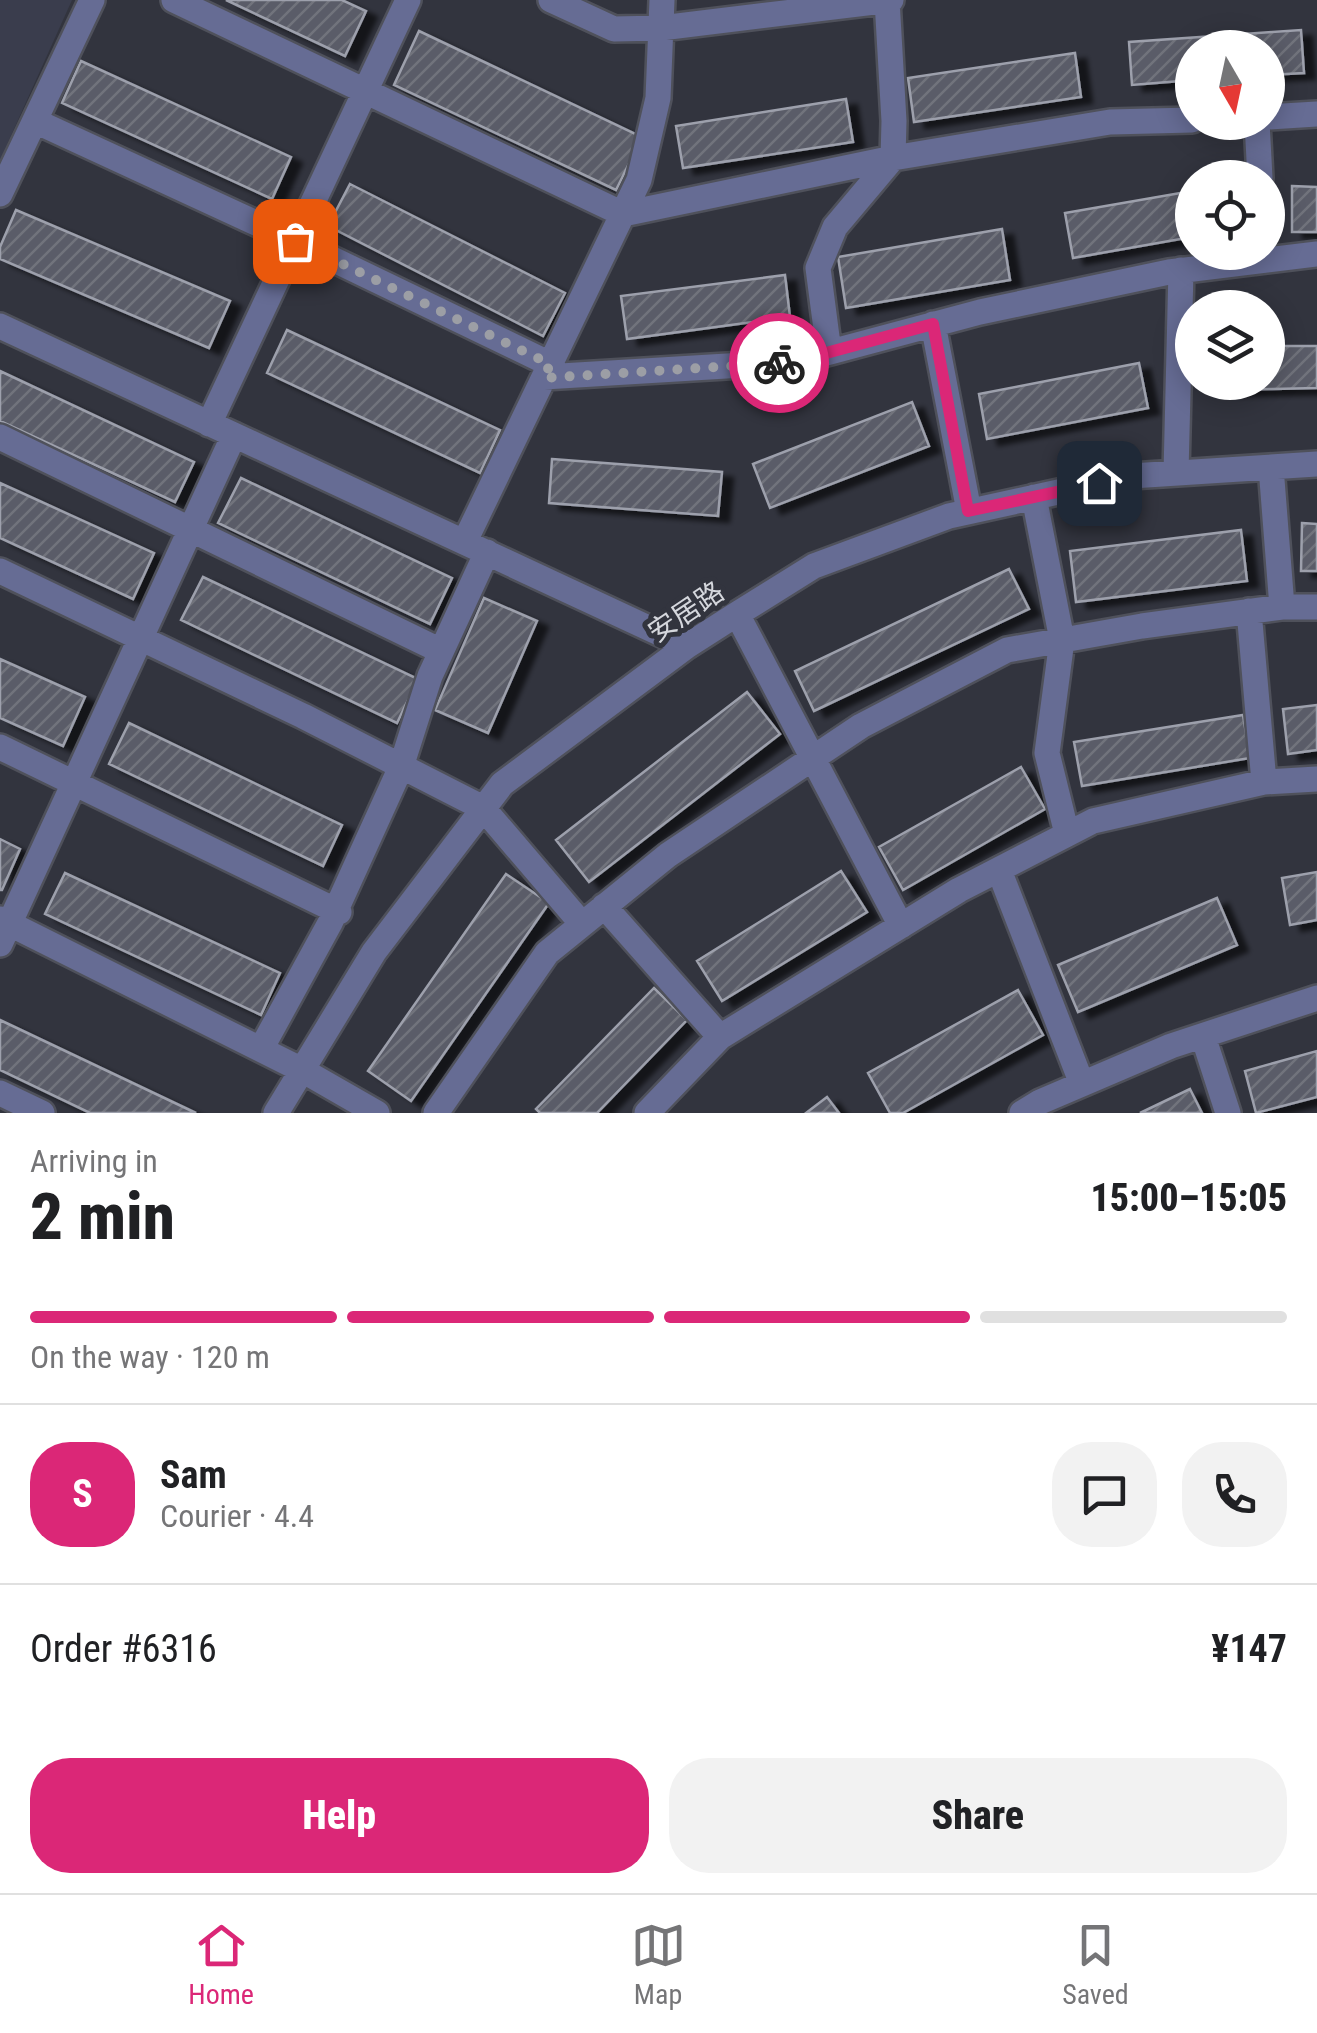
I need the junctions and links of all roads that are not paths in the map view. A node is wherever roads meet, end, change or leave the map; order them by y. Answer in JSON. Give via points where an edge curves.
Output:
{"nodes":[{"id":1,"x":92,"y":0,"type":"edge"},
{"id":2,"x":174,"y":0,"type":"edge"},
{"id":3,"x":408,"y":0,"type":"edge"},
{"id":4,"x":551,"y":0,"type":"edge"},
{"id":5,"x":662,"y":0,"type":"edge"},
{"id":6,"x":888,"y":0,"type":"edge"},
{"id":7,"x":662,"y":28,"type":"junction"},
{"id":8,"x":365,"y":92,"type":"junction"},
{"id":9,"x":1317,"y":114,"type":"edge"},
{"id":10,"x":1285,"y":117,"type":"edge"},
{"id":11,"x":1175,"y":120,"type":"edge"},
{"id":12,"x":35,"y":121,"type":"junction"},
{"id":13,"x":893,"y":158,"type":"junction"},
{"id":14,"x":0,"y":194,"type":"edge"},
{"id":15,"x":622,"y":214,"type":"junction"},
{"id":16,"x":295,"y":241,"type":"junction"},
{"id":17,"x":1317,"y":254,"type":"edge"},
{"id":18,"x":1285,"y":256,"type":"edge"},
{"id":19,"x":1181,"y":270,"type":"joint"},
{"id":20,"x":933,"y":324,"type":"junction"},
{"id":21,"x":0,"y":326,"type":"edge"},
{"id":22,"x":829,"y":352,"type":"junction"},
{"id":23,"x":547,"y":371,"type":"junction"},
{"id":24,"x":210,"y":424,"type":"junction"},
{"id":25,"x":234,"y":435,"type":"junction"},
{"id":26,"x":0,"y":438,"type":"edge"},
{"id":27,"x":1317,"y":464,"type":"edge"},
{"id":28,"x":1271,"y":467,"type":"junction"},
{"id":29,"x":1176,"y":472,"type":"junction"},
{"id":30,"x":1034,"y":497,"type":"junction"},
{"id":31,"x":968,"y":511,"type":"junction"},
{"id":32,"x":190,"y":530,"type":"junction"},
{"id":33,"x":476,"y":547,"type":"junction"},
{"id":34,"x":0,"y":571,"type":"edge"},
{"id":35,"x":1317,"y":606,"type":"edge"},
{"id":36,"x":1282,"y":607,"type":"junction"},
{"id":37,"x":1249,"y":611,"type":"junction"},
{"id":38,"x":737,"y":614,"type":"junction"},
{"id":39,"x":140,"y":639,"type":"junction"},
{"id":40,"x":1062,"y":640,"type":"junction"},
{"id":41,"x":687,"y":646,"type":"junction"},
{"id":42,"x":441,"y":651,"type":"junction"},
{"id":43,"x":0,"y":747,"type":"edge"},
{"id":44,"x":813,"y":758,"type":"junction"},
{"id":45,"x":401,"y":767,"type":"junction"},
{"id":46,"x":1317,"y":778,"type":"edge"},
{"id":47,"x":75,"y":782,"type":"junction"},
{"id":48,"x":1264,"y":782,"type":"junction"},
{"id":49,"x":484,"y":808,"type":"junction"},
{"id":50,"x":1067,"y":834,"type":"junction"},
{"id":51,"x":998,"y":870,"type":"junction"},
{"id":52,"x":604,"y":906,"type":"junction"},
{"id":53,"x":338,"y":911,"type":"junction"},
{"id":54,"x":582,"y":924,"type":"junction"},
{"id":55,"x":901,"y":926,"type":"junction"},
{"id":56,"x":3,"y":929,"type":"edge"},
{"id":57,"x":1317,"y":998,"type":"edge"},
{"id":58,"x":1203,"y":1036,"type":"junction"},
{"id":59,"x":720,"y":1038,"type":"junction"},
{"id":60,"x":261,"y":1049,"type":"junction"},
{"id":61,"x":302,"y":1070,"type":"junction"},
{"id":62,"x":1082,"y":1084,"type":"junction"},
{"id":63,"x":0,"y":1094,"type":"edge"},
{"id":64,"x":442,"y":1111,"type":"edge"},
{"id":65,"x":42,"y":1113,"type":"edge"},
{"id":66,"x":276,"y":1113,"type":"edge"},
{"id":67,"x":377,"y":1113,"type":"edge"},
{"id":68,"x":648,"y":1113,"type":"edge"},
{"id":69,"x":1022,"y":1113,"type":"edge"},
{"id":70,"x":1228,"y":1113,"type":"edge"}],
"edges":[{"from":1,"to":12,"type":"street"},
{"from":2,"to":8,"type":"street"},
{"from":3,"to":8,"type":"street"},
{"from":4,"to":7,"type":"street","via":[[614,29]]},
{"from":5,"to":7,"type":"street"},
{"from":6,"to":7,"type":"street"},
{"from":6,"to":13,"type":"street"},
{"from":7,"to":15,"type":"street","via":[[658,98],[638,180]]},
{"from":8,"to":15,"type":"street"},
{"from":8,"to":16,"type":"street"},
{"from":9,"to":10,"type":"street"},
{"from":11,"to":13,"type":"street","via":[[1110,122]]},
{"from":12,"to":14,"type":"street"},
{"from":12,"to":16,"type":"street"},
{"from":13,"to":15,"type":"street"},
{"from":13,"to":22,"type":"street","via":[[835,227],[818,268]]},
{"from":15,"to":23,"type":"street"},
{"from":16,"to":23,"type":"street"},
{"from":16,"to":24,"type":"street"},
{"from":17,"to":18,"type":"street"},
{"from":19,"to":20,"type":"street"},
{"from":19,"to":29,"type":"street"},
{"from":20,"to":22,"type":"street"},
{"from":20,"to":31,"type":"street"},
{"from":21,"to":24,"type":"street"},
{"from":22,"to":23,"type":"street","via":[[793,362]]},
{"from":23,"to":33,"type":"street"},
{"from":24,"to":25,"type":"street"},
{"from":25,"to":32,"type":"street"},
{"from":25,"to":33,"type":"street"},
{"from":26,"to":32,"type":"street"},
{"from":27,"to":28,"type":"street","name":"安居路"},
{"from":28,"to":29,"type":"street","name":"安居路"},
{"from":28,"to":36,"type":"street"},
{"from":29,"to":30,"type":"street","name":"安居路"},
{"from":30,"to":31,"type":"street","name":"安居路"},
{"from":30,"to":40,"type":"street"},
{"from":31,"to":38,"type":"street","name":"安居路","via":[[814,566]]},
{"from":32,"to":39,"type":"street"},
{"from":32,"to":42,"type":"street"},
{"from":33,"to":41,"type":"street"},
{"from":33,"to":42,"type":"street"},
{"from":34,"to":39,"type":"street"},
{"from":35,"to":36,"type":"street"},
{"from":36,"to":37,"type":"street"},
{"from":37,"to":40,"type":"street"},
{"from":37,"to":48,"type":"street"},
{"from":38,"to":41,"type":"street","name":"安居路"},
{"from":38,"to":44,"type":"street"},
{"from":39,"to":45,"type":"street"},
{"from":39,"to":47,"type":"street"},
{"from":40,"to":44,"type":"street","via":[[1006,650]]},
{"from":40,"to":50,"type":"street","via":[[1048,754]]},
{"from":41,"to":49,"type":"street","name":"安居路","via":[[502,784]]},
{"from":42,"to":45,"type":"street"},
{"from":43,"to":47,"type":"street"},
{"from":44,"to":52,"type":"street"},
{"from":44,"to":55,"type":"street"},
{"from":45,"to":49,"type":"street"},
{"from":45,"to":53,"type":"street"},
{"from":46,"to":48,"type":"street"},
{"from":47,"to":53,"type":"street"},
{"from":47,"to":56,"type":"street"},
{"from":48,"to":50,"type":"street","via":[[1093,821]]},
{"from":49,"to":54,"type":"street"},
{"from":49,"to":61,"type":"street","name":"安居路","via":[[374,952]]},
{"from":50,"to":51,"type":"street"},
{"from":51,"to":55,"type":"street"},
{"from":51,"to":62,"type":"street"},
{"from":52,"to":54,"type":"street"},
{"from":52,"to":59,"type":"street"},
{"from":53,"to":60,"type":"street"},
{"from":54,"to":64,"type":"street","via":[[547,952]]},
{"from":55,"to":59,"type":"street"},
{"from":56,"to":60,"type":"street"},
{"from":57,"to":58,"type":"street"},
{"from":58,"to":62,"type":"street"},
{"from":58,"to":70,"type":"street"},
{"from":59,"to":68,"type":"street"},
{"from":60,"to":61,"type":"street"},
{"from":61,"to":66,"type":"street","name":"安居路"},
{"from":61,"to":67,"type":"street"},
{"from":62,"to":69,"type":"street"},
{"from":63,"to":65,"type":"street"}]}
